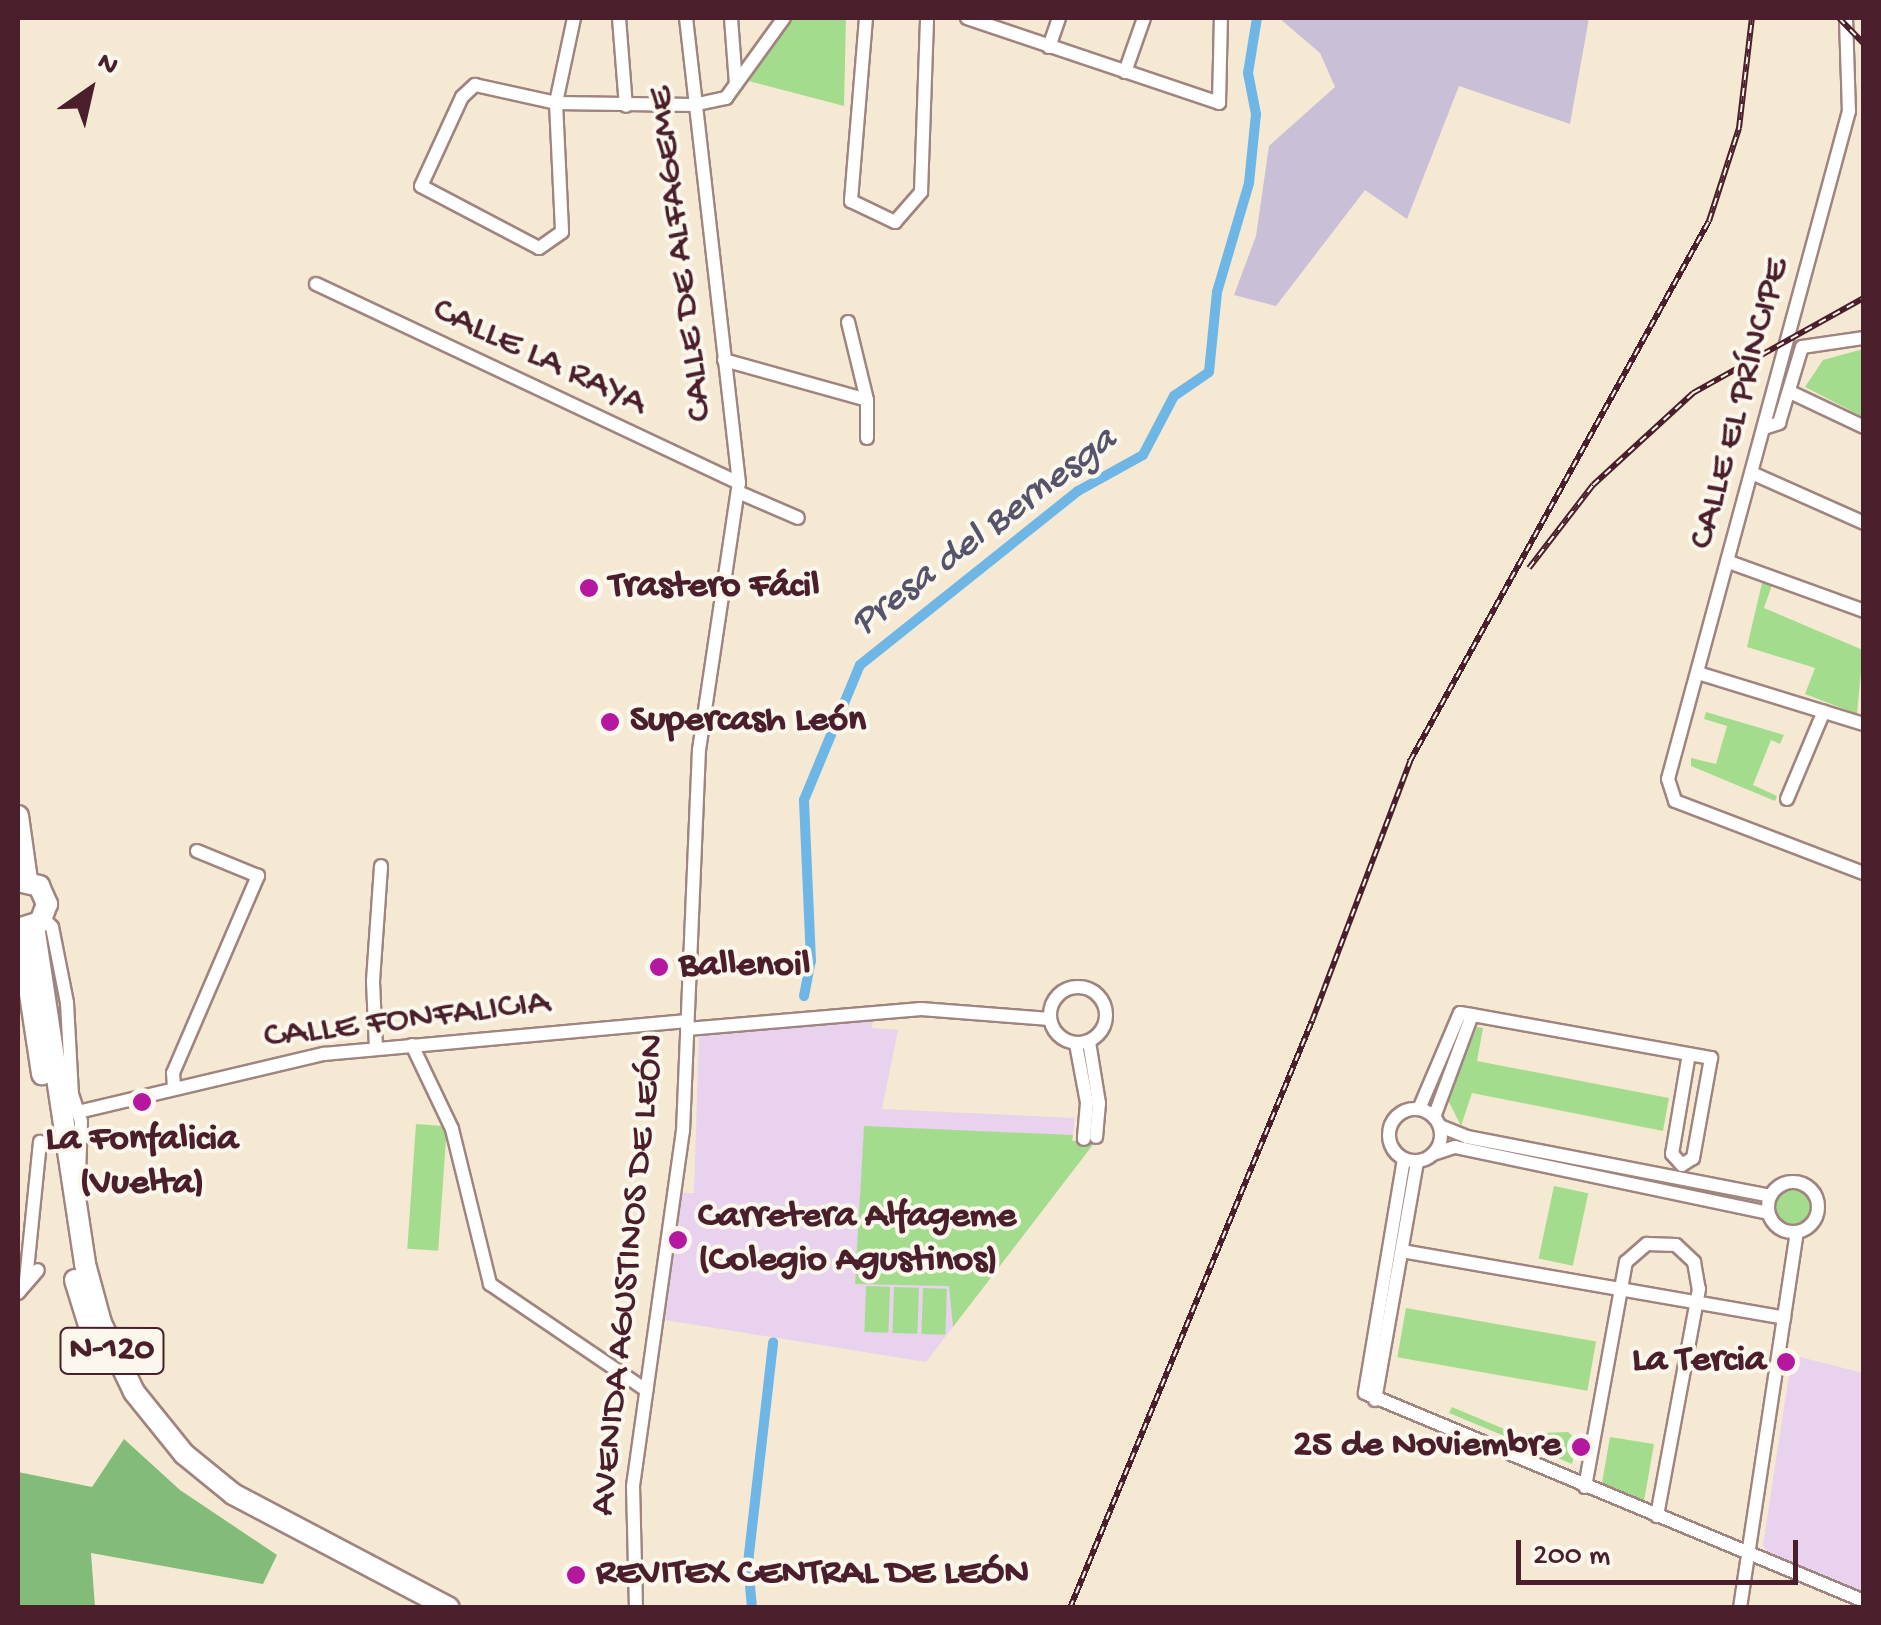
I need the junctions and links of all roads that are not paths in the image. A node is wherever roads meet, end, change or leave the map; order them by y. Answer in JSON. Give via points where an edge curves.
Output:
{"nodes":[{"id":1,"x":574,"y":18,"type":"edge"},
{"id":2,"x":619,"y":18,"type":"edge"},
{"id":3,"x":686,"y":18,"type":"edge"},
{"id":4,"x":732,"y":18,"type":"edge"},
{"id":5,"x":784,"y":18,"type":"edge"},
{"id":6,"x":866,"y":18,"type":"edge"},
{"id":7,"x":927,"y":18,"type":"edge"},
{"id":8,"x":967,"y":18,"type":"edge"},
{"id":9,"x":1059,"y":18,"type":"edge"},
{"id":10,"x":1144,"y":18,"type":"edge"},
{"id":11,"x":1221,"y":18,"type":"edge"},
{"id":12,"x":1846,"y":18,"type":"edge"},
{"id":13,"x":1049,"y":47,"type":"junction"},
{"id":14,"x":1124,"y":72,"type":"junction"},
{"id":15,"x":736,"y":84,"type":"junction"},
{"id":16,"x":556,"y":102,"type":"junction"},
{"id":17,"x":693,"y":104,"type":"junction"},
{"id":18,"x":626,"y":106,"type":"junction"},
{"id":19,"x":316,"y":284,"type":"dead end"},
{"id":20,"x":848,"y":322,"type":"dead end"},
{"id":21,"x":1864,"y":338,"type":"edge"},
{"id":22,"x":724,"y":360,"type":"junction"},
{"id":23,"x":1790,"y":392,"type":"junction"},
{"id":24,"x":867,"y":400,"type":"junction"},
{"id":25,"x":1767,"y":427,"type":"junction"},
{"id":26,"x":1864,"y":428,"type":"edge"},
{"id":27,"x":867,"y":438,"type":"dead end"},
{"id":28,"x":1754,"y":474,"type":"junction"},
{"id":29,"x":738,"y":488,"type":"junction"},
{"id":30,"x":798,"y":518,"type":"dead end"},
{"id":31,"x":1864,"y":523,"type":"edge"},
{"id":32,"x":1729,"y":562,"type":"junction"},
{"id":33,"x":1864,"y":611,"type":"edge"},
{"id":34,"x":1698,"y":673,"type":"junction"},
{"id":35,"x":1824,"y":712,"type":"junction"},
{"id":36,"x":1864,"y":724,"type":"edge"},
{"id":37,"x":1787,"y":799,"type":"dead end"},
{"id":38,"x":18,"y":816,"type":"edge"},
{"id":39,"x":197,"y":851,"type":"dead end"},
{"id":40,"x":381,"y":866,"type":"dead end"},
{"id":41,"x":1863,"y":871,"type":"edge"},
{"id":42,"x":22,"y":881,"type":"edge"},
{"id":43,"x":29,"y":925,"type":"edge"},
{"id":44,"x":1472,"y":1015,"type":"junction"},
{"id":45,"x":1050,"y":1016,"type":"junction"},
{"id":46,"x":687,"y":1023,"type":"junction"},
{"id":47,"x":1083,"y":1043,"type":"junction"},
{"id":48,"x":412,"y":1045,"type":"junction"},
{"id":49,"x":376,"y":1048,"type":"junction"},
{"id":50,"x":1689,"y":1054,"type":"junction"},
{"id":51,"x":174,"y":1086,"type":"junction"},
{"id":52,"x":1419,"y":1109,"type":"junction"},
{"id":53,"x":78,"y":1112,"type":"junction"},
{"id":54,"x":1437,"y":1121,"type":"junction"},
{"id":55,"x":1090,"y":1138,"type":"dead end"},
{"id":56,"x":40,"y":1142,"type":"dead end"},
{"id":57,"x":1433,"y":1154,"type":"junction"},
{"id":58,"x":1411,"y":1160,"type":"junction"},
{"id":59,"x":1770,"y":1196,"type":"junction"},
{"id":60,"x":1768,"y":1213,"type":"junction"},
{"id":61,"x":77,"y":1219,"type":"junction"},
{"id":62,"x":1797,"y":1232,"type":"junction"},
{"id":63,"x":1402,"y":1250,"type":"junction"},
{"id":64,"x":38,"y":1270,"type":"dead end"},
{"id":65,"x":26,"y":1280,"type":"junction"},
{"id":66,"x":1620,"y":1290,"type":"junction"},
{"id":67,"x":18,"y":1293,"type":"edge"},
{"id":68,"x":1696,"y":1303,"type":"junction"},
{"id":69,"x":1784,"y":1318,"type":"junction"},
{"id":70,"x":646,"y":1390,"type":"junction"},
{"id":71,"x":1376,"y":1400,"type":"junction"},
{"id":72,"x":1585,"y":1487,"type":"junction"},
{"id":73,"x":1657,"y":1516,"type":"junction"},
{"id":74,"x":1750,"y":1554,"type":"junction"},
{"id":75,"x":386,"y":1575,"type":"junction"},
{"id":76,"x":1864,"y":1601,"type":"edge"},
{"id":77,"x":635,"y":1604,"type":"edge"},
{"id":78,"x":422,"y":1608,"type":"edge"},
{"id":79,"x":449,"y":1608,"type":"edge"},
{"id":80,"x":461,"y":1608,"type":"edge"},
{"id":81,"x":1740,"y":1608,"type":"edge"}],
"edges":[{"from":1,"to":16,"type":"street"},
{"from":2,"to":18,"type":"street"},
{"from":3,"to":17,"type":"street","name":"CALLE DE ALFAGEME"},
{"from":4,"to":15,"type":"street"},
{"from":5,"to":15,"type":"street"},
{"from":6,"to":7,"type":"street","via":[[851,201],[895,222],[921,192]]},
{"from":8,"to":13,"type":"street"},
{"from":9,"to":13,"type":"street"},
{"from":10,"to":14,"type":"street"},
{"from":11,"to":14,"type":"street","via":[[1219,104]]},
{"from":12,"to":25,"type":"street","name":"CALLE EL PRÍNCIPE","via":[[1850,111]]},
{"from":13,"to":14,"type":"street"},
{"from":15,"to":17,"type":"street","via":[[726,98]]},
{"from":16,"to":16,"type":"street","via":[[562,232],[555,242],[539,248],[421,186],[462,97],[475,85]]},
{"from":16,"to":18,"type":"street"},
{"from":17,"to":18,"type":"street"},
{"from":17,"to":22,"type":"street","name":"CALLE DE ALFAGEME"},
{"from":19,"to":29,"type":"street","name":"CALLE LA RAYA"},
{"from":20,"to":24,"type":"street"},
{"from":21,"to":23,"type":"street","via":[[1802,346]]},
{"from":22,"to":24,"type":"street"},
{"from":22,"to":29,"type":"street","name":"CALLE DE ALFAGEME"},
{"from":23,"to":25,"type":"street","via":[[1779,423]]},
{"from":23,"to":26,"type":"street"},
{"from":24,"to":27,"type":"street"},
{"from":25,"to":28,"type":"street","name":"CALLE EL PRÍNCIPE"},
{"from":28,"to":31,"type":"street"},
{"from":28,"to":32,"type":"street","name":"CALLE EL PRÍNCIPE"},
{"from":29,"to":30,"type":"street","name":"CALLE LA RAYA"},
{"from":29,"to":46,"type":"street","name":"AVENIDA AGUSTINOS DE LEÓN","via":[[699,750]]},
{"from":32,"to":33,"type":"street"},
{"from":32,"to":34,"type":"street","name":"CALLE EL PRÍNCIPE"},
{"from":34,"to":35,"type":"street"},
{"from":34,"to":41,"type":"street","name":"CALLE EL PRÍNCIPE","via":[[1668,780],[1675,800]]},
{"from":35,"to":36,"type":"street"},
{"from":35,"to":37,"type":"street"},
{"from":38,"to":42,"type":"highway","number":"N-120"},
{"from":39,"to":51,"type":"street","via":[[258,876],[173,1072]]},
{"from":40,"to":49,"type":"street"},
{"from":42,"to":43,"type":"highway","number":"N-120","via":[[46,896]]},
{"from":43,"to":53,"type":"street","via":[[52,928]]},
{"from":43,"to":61,"type":"highway","number":"N-120"},
{"from":43,"to":78,"type":"highway","number":"N-120","via":[[82,1315],[126,1405],[176,1464],[234,1510]]},
{"from":44,"to":50,"type":"street"},
{"from":44,"to":52,"type":"street","via":[[1460,1013]]},
{"from":44,"to":54,"type":"street"},
{"from":45,"to":46,"type":"street","name":"CALLE FONFALICIA","via":[[921,1009]]},
{"from":45,"to":47,"type":"street","via":[[1064,1040]]},
{"from":45,"to":47,"type":"street","via":[[1072,987],[1096,992],[1107,1013]]},
{"from":46,"to":48,"type":"street","name":"CALLE FONFALICIA"},
{"from":46,"to":70,"type":"street","name":"AVENIDA AGUSTINOS DE LEÓN","via":[[682,1152]]},
{"from":47,"to":55,"type":"street"},
{"from":48,"to":49,"type":"street","name":"CALLE FONFALICIA"},
{"from":48,"to":70,"type":"street","via":[[452,1129],[490,1284]]},
{"from":49,"to":51,"type":"street","name":"CALLE FONFALICIA"},
{"from":50,"to":50,"type":"street","via":[[1672,1154],[1682,1165],[1693,1158],[1711,1058]]},
{"from":51,"to":53,"type":"street","name":"CALLE FONFALICIA"},
{"from":52,"to":54,"type":"street"},
{"from":52,"to":58,"type":"street","via":[[1403,1112],[1388,1132],[1392,1148]]},
{"from":53,"to":61,"type":"street"},
{"from":54,"to":57,"type":"street"},
{"from":54,"to":59,"type":"street","via":[[1466,1137]]},
{"from":56,"to":65,"type":"street"},
{"from":57,"to":58,"type":"street"},
{"from":57,"to":60,"type":"street","via":[[1454,1148]]},
{"from":58,"to":63,"type":"street"},
{"from":58,"to":71,"type":"street","via":[[1365,1393]]},
{"from":59,"to":60,"type":"street"},
{"from":59,"to":62,"type":"street","via":[[1787,1182],[1814,1192],[1818,1213]]},
{"from":60,"to":62,"type":"street","via":[[1779,1228]]},
{"from":61,"to":75,"type":"highway","number":"N-120","via":[[112,1352],[158,1425],[232,1494]]},
{"from":62,"to":69,"type":"street"},
{"from":63,"to":66,"type":"street"},
{"from":63,"to":71,"type":"street"},
{"from":64,"to":65,"type":"street"},
{"from":65,"to":67,"type":"street"},
{"from":66,"to":68,"type":"street"},
{"from":66,"to":68,"type":"street","via":[[1634,1252],[1662,1242],[1694,1262]]},
{"from":66,"to":72,"type":"street"},
{"from":68,"to":69,"type":"street"},
{"from":68,"to":73,"type":"street"},
{"from":69,"to":74,"type":"street"},
{"from":70,"to":77,"type":"street","name":"AVENIDA AGUSTINOS DE LEÓN","via":[[633,1486]]},
{"from":71,"to":72,"type":"street"},
{"from":72,"to":73,"type":"street"},
{"from":73,"to":74,"type":"street"},
{"from":74,"to":76,"type":"street"},
{"from":74,"to":81,"type":"street"},
{"from":75,"to":79,"type":"highway","number":"N-120"},
{"from":75,"to":80,"type":"street"}]}
